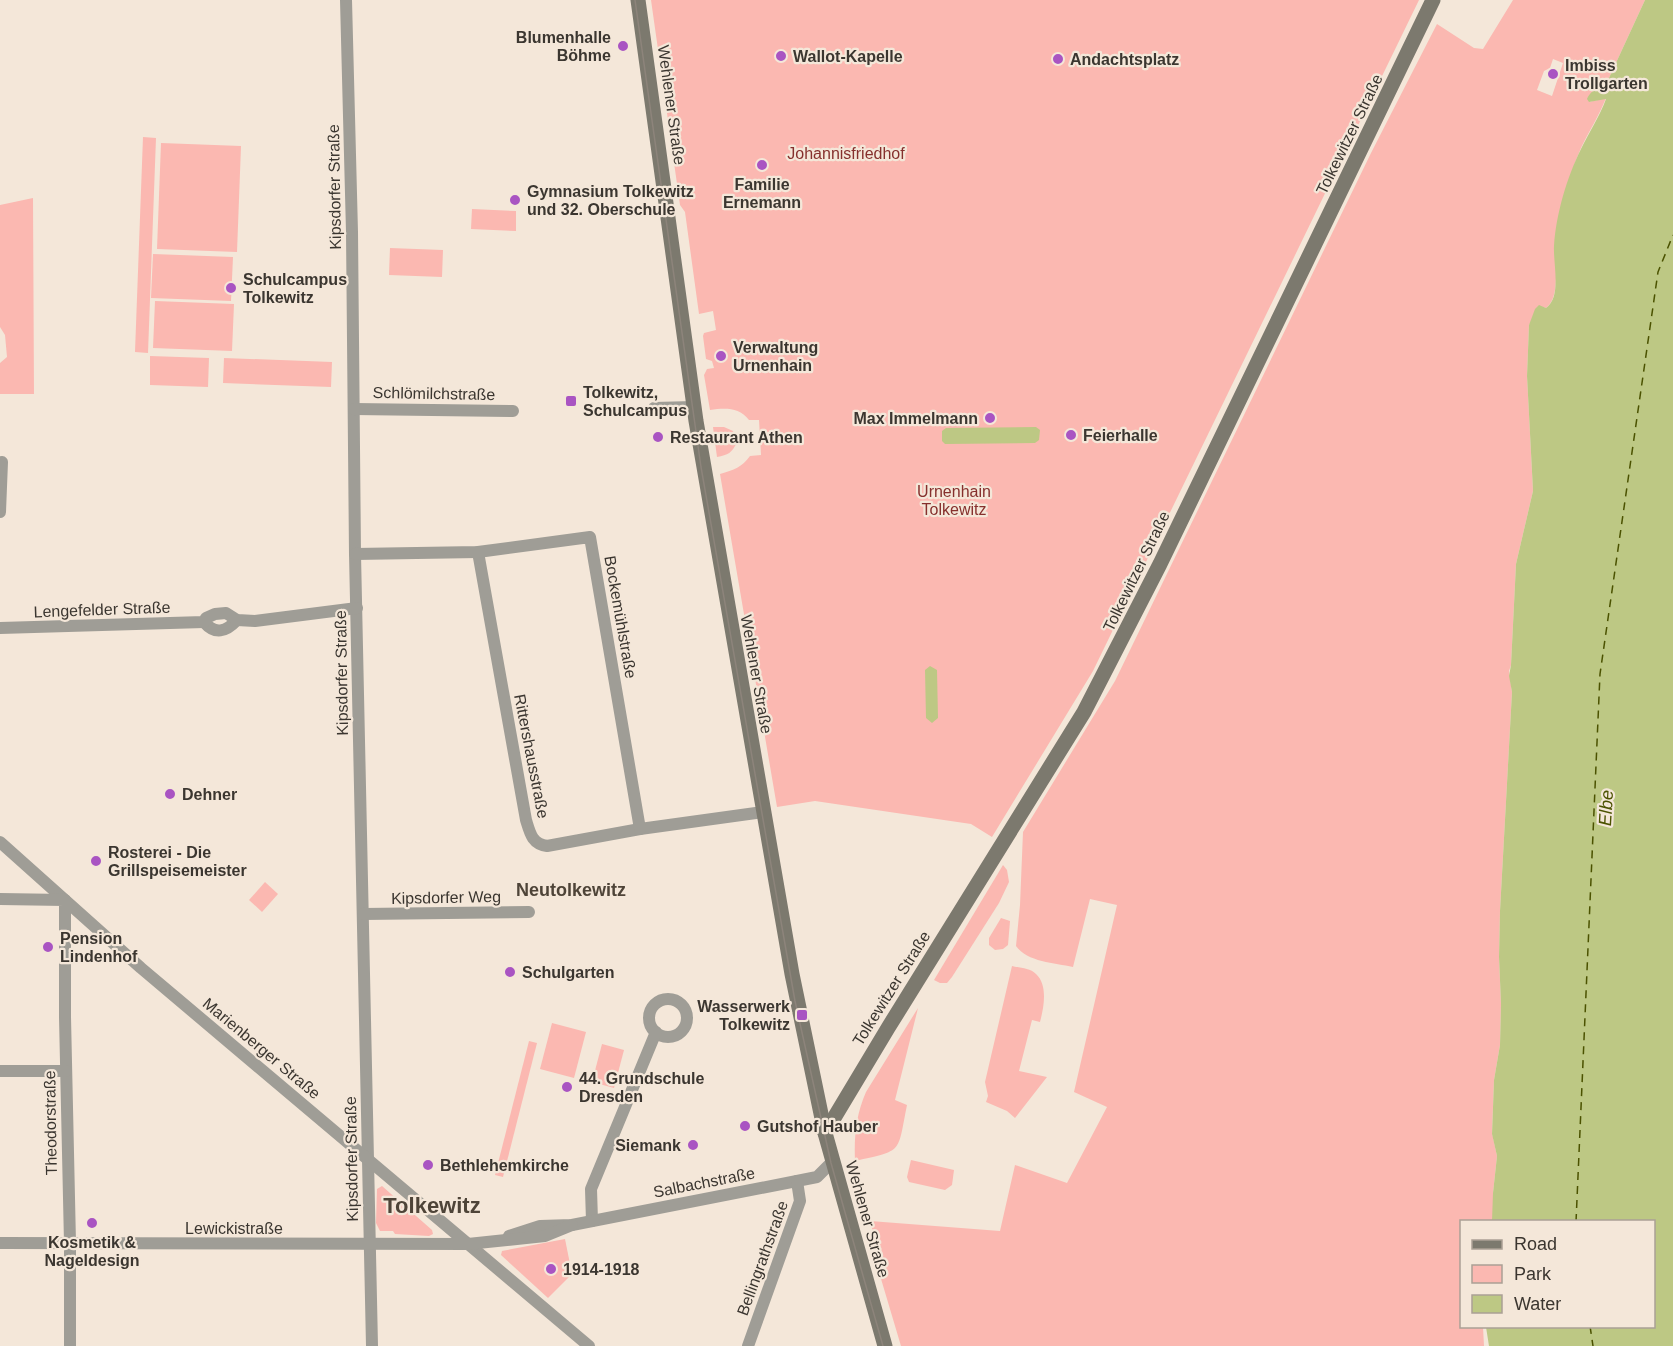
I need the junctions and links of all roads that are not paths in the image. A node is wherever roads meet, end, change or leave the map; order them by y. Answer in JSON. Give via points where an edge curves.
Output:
{"nodes":[{"id":1,"x":346,"y":0,"type":"edge"},
{"id":2,"x":638,"y":0,"type":"edge"},
{"id":3,"x":1433,"y":0,"type":"edge"},
{"id":4,"x":694,"y":407,"type":"junction"},
{"id":5,"x":654,"y":408,"type":"dead end"},
{"id":6,"x":354,"y":409,"type":"junction"},
{"id":7,"x":513,"y":411,"type":"dead end"},
{"id":8,"x":2,"y":462,"type":"dead end"},
{"id":9,"x":0,"y":512,"type":"edge"},
{"id":10,"x":478,"y":552,"type":"junction"},
{"id":11,"x":355,"y":554,"type":"junction"},
{"id":12,"x":357,"y":608,"type":"junction"},
{"id":13,"x":237,"y":620,"type":"junction"},
{"id":14,"x":204,"y":622,"type":"junction"},
{"id":15,"x":0,"y":628,"type":"edge"},
{"id":16,"x":763,"y":812,"type":"junction"},
{"id":17,"x":640,"y":830,"type":"junction"},
{"id":18,"x":0,"y":842,"type":"edge"},
{"id":19,"x":0,"y":899,"type":"edge"},
{"id":20,"x":65,"y":900,"type":"junction"},
{"id":21,"x":529,"y":912,"type":"dead end"},
{"id":22,"x":363,"y":914,"type":"junction"},
{"id":23,"x":656,"y":1032,"type":"dead end"},
{"id":24,"x":0,"y":1071,"type":"edge"},
{"id":25,"x":66,"y":1071,"type":"junction"},
{"id":26,"x":825,"y":1133,"type":"junction"},
{"id":27,"x":831,"y":1157,"type":"junction"},
{"id":28,"x":368,"y":1160,"type":"junction"},
{"id":29,"x":797,"y":1181,"type":"junction"},
{"id":30,"x":592,"y":1221,"type":"junction"},
{"id":31,"x":0,"y":1243,"type":"edge"},
{"id":32,"x":70,"y":1243,"type":"junction"},
{"id":33,"x":369,"y":1244,"type":"junction"},
{"id":34,"x":468,"y":1244,"type":"junction"},
{"id":35,"x":70,"y":1346,"type":"edge"},
{"id":36,"x":372,"y":1346,"type":"edge"},
{"id":37,"x":589,"y":1346,"type":"edge"},
{"id":38,"x":748,"y":1346,"type":"edge"},
{"id":39,"x":885,"y":1346,"type":"edge"}],
"edges":[{"from":1,"to":6,"type":"street","name":"Kipsdorfer Straße"},
{"from":2,"to":4,"type":"main road","name":"Wehlener Straße"},
{"from":3,"to":26,"type":"main road","name":"Tolkewitzer Straße","via":[[1090,702]]},
{"from":4,"to":5,"type":"street"},
{"from":4,"to":16,"type":"main road","name":"Wehlener Straße"},
{"from":6,"to":7,"type":"street","name":"Schlömilchstraße"},
{"from":6,"to":11,"type":"street","name":"Kipsdorfer Straße"},
{"from":8,"to":9,"type":"street"},
{"from":10,"to":11,"type":"street","name":"Bockemühlstraße"},
{"from":10,"to":17,"type":"street","name":"Rittershausstraße","via":[[531,837],[547,846]]},
{"from":10,"to":17,"type":"street","name":"Bockemühlstraße","via":[[590,537]]},
{"from":11,"to":12,"type":"street","name":"Kipsdorfer Straße"},
{"from":12,"to":13,"type":"street","name":"Lengefelder Straße"},
{"from":12,"to":22,"type":"street","name":"Kipsdorfer Straße"},
{"from":13,"to":14,"type":"street","name":"Lengefelder Straße","via":[[226,613],[215,614]]},
{"from":13,"to":14,"type":"street","name":"Lengefelder Straße","via":[[222,631]]},
{"from":14,"to":15,"type":"street","name":"Lengefelder Straße"},
{"from":16,"to":17,"type":"street","name":"Rittershausstraße"},
{"from":16,"to":26,"type":"main road","name":"Wehlener Straße"},
{"from":18,"to":20,"type":"street","name":"Marienberger Straße"},
{"from":19,"to":20,"type":"street"},
{"from":20,"to":25,"type":"street","name":"Theodorstraße"},
{"from":20,"to":28,"type":"street","name":"Marienberger Straße"},
{"from":21,"to":22,"type":"street","name":"Kipsdorfer Weg"},
{"from":22,"to":28,"type":"street","name":"Kipsdorfer Straße"},
{"from":23,"to":30,"type":"street","via":[[591,1189]]},
{"from":24,"to":25,"type":"street"},
{"from":25,"to":32,"type":"street","name":"Theodorstraße"},
{"from":26,"to":27,"type":"main road","name":"Wehlener Straße"},
{"from":27,"to":29,"type":"street","name":"Salbachstraße","via":[[831,1163],[817,1177]]},
{"from":27,"to":39,"type":"main road","name":"Wehlener Straße"},
{"from":28,"to":33,"type":"street","name":"Kipsdorfer Straße"},
{"from":28,"to":34,"type":"street","name":"Marienberger Straße"},
{"from":29,"to":30,"type":"street","name":"Salbachstraße"},
{"from":29,"to":38,"type":"street","name":"Bellingrathstraße","via":[[800,1201]]},
{"from":30,"to":34,"type":"street","name":"Salbachstraße","via":[[545,1236]]},
{"from":31,"to":32,"type":"street","name":"Lewickistraße"},
{"from":32,"to":33,"type":"street","name":"Lewickistraße"},
{"from":32,"to":35,"type":"street","name":"Theodorstraße"},
{"from":33,"to":34,"type":"street","name":"Lewickistraße"},
{"from":33,"to":36,"type":"street","name":"Kipsdorfer Straße"},
{"from":34,"to":37,"type":"street","name":"Marienberger Straße"}]}
